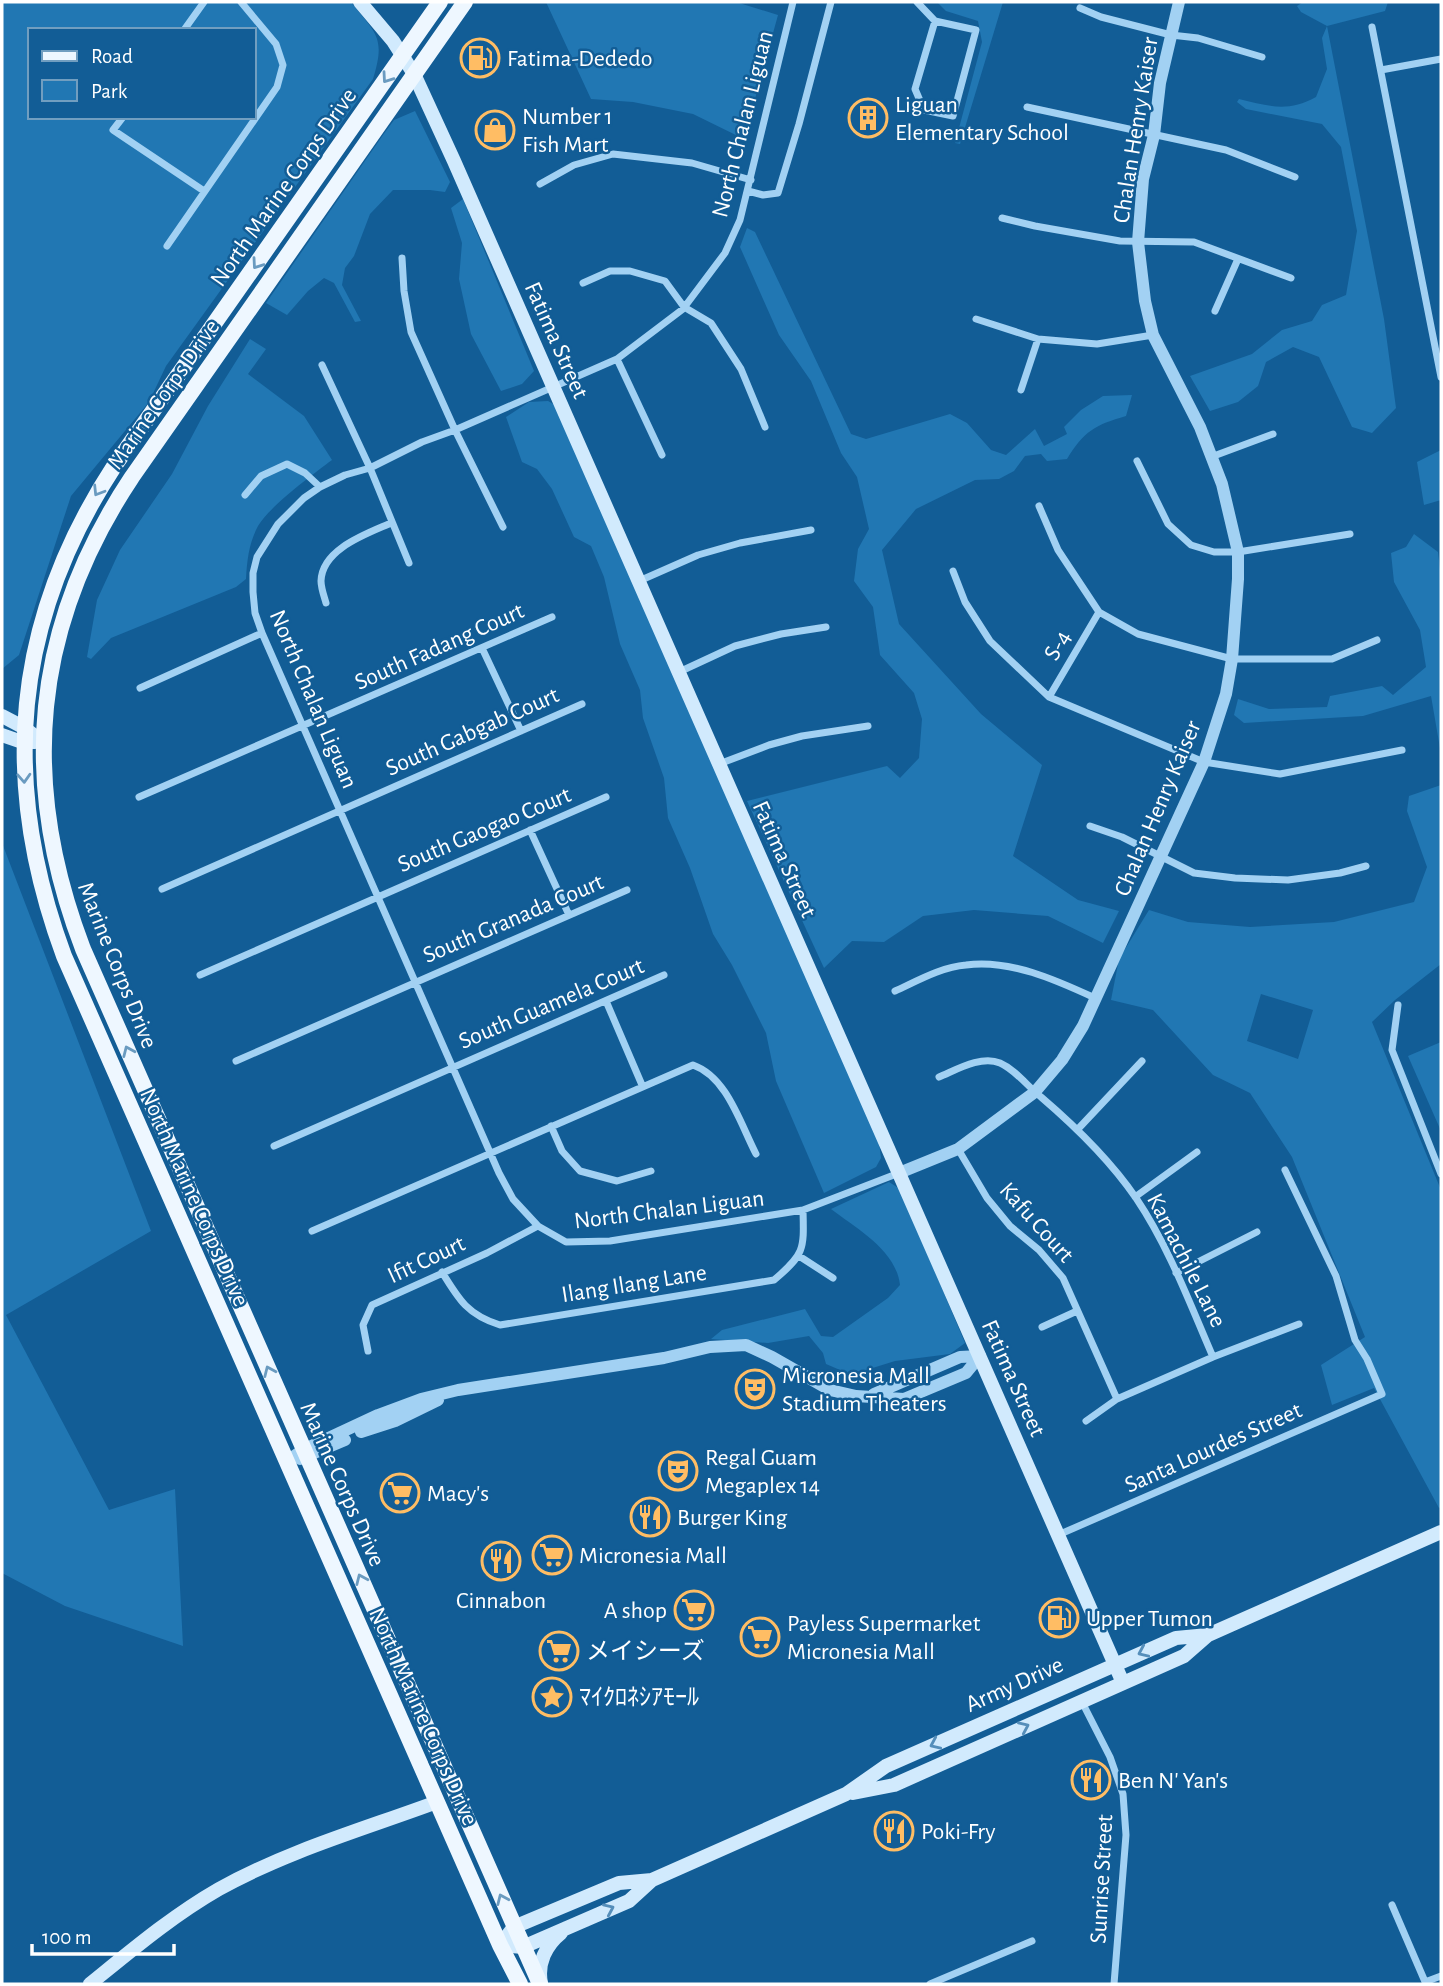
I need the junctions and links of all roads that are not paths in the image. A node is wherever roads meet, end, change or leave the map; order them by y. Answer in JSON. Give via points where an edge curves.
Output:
{"nodes":[{"id":1,"x":204,"y":2,"type":"edge"},
{"id":2,"x":241,"y":2,"type":"edge"},
{"id":3,"x":360,"y":2,"type":"edge"},
{"id":4,"x":440,"y":2,"type":"edge"},
{"id":5,"x":465,"y":2,"type":"edge"},
{"id":6,"x":791,"y":2,"type":"edge"},
{"id":7,"x":831,"y":2,"type":"edge"},
{"id":8,"x":917,"y":2,"type":"edge"},
{"id":9,"x":1179,"y":2,"type":"edge"},
{"id":10,"x":1080,"y":8,"type":"dead end"},
{"id":11,"x":935,"y":21,"type":"junction"},
{"id":12,"x":1372,"y":27,"type":"dead end"},
{"id":13,"x":185,"y":28,"type":"edge"},
{"id":14,"x":1171,"y":35,"type":"junction"},
{"id":15,"x":403,"y":55,"type":"junction"},
{"id":16,"x":1262,"y":57,"type":"dead end"},
{"id":17,"x":1441,"y":58,"type":"edge"},
{"id":18,"x":1381,"y":70,"type":"junction"},
{"id":19,"x":414,"y":74,"type":"junction"},
{"id":20,"x":1027,"y":107,"type":"dead end"},
{"id":21,"x":256,"y":117,"type":"edge"},
{"id":22,"x":121,"y":119,"type":"edge"},
{"id":23,"x":255,"y":119,"type":"edge"},
{"id":24,"x":1154,"y":135,"type":"junction"},
{"id":25,"x":1295,"y":177,"type":"dead end"},
{"id":26,"x":751,"y":180,"type":"junction"},
{"id":27,"x":540,"y":184,"type":"dead end"},
{"id":28,"x":204,"y":191,"type":"junction"},
{"id":29,"x":748,"y":191,"type":"junction"},
{"id":30,"x":1002,"y":218,"type":"dead end"},
{"id":31,"x":1138,"y":242,"type":"junction"},
{"id":32,"x":167,"y":246,"type":"dead end"},
{"id":33,"x":402,"y":258,"type":"dead end"},
{"id":34,"x":1238,"y":259,"type":"junction"},
{"id":35,"x":1291,"y":278,"type":"dead end"},
{"id":36,"x":583,"y":283,"type":"dead end"},
{"id":37,"x":684,"y":307,"type":"junction"},
{"id":38,"x":1215,"y":311,"type":"dead end"},
{"id":39,"x":976,"y":319,"type":"dead end"},
{"id":40,"x":1153,"y":335,"type":"junction"},
{"id":41,"x":1038,"y":339,"type":"junction"},
{"id":42,"x":617,"y":359,"type":"junction"},
{"id":43,"x":322,"y":365,"type":"dead end"},
{"id":44,"x":1441,"y":377,"type":"edge"},
{"id":45,"x":553,"y":386,"type":"junction"},
{"id":46,"x":1021,"y":390,"type":"dead end"},
{"id":47,"x":765,"y":427,"type":"dead end"},
{"id":48,"x":454,"y":430,"type":"junction"},
{"id":49,"x":1273,"y":434,"type":"dead end"},
{"id":50,"x":662,"y":454,"type":"dead end"},
{"id":51,"x":1211,"y":457,"type":"junction"},
{"id":52,"x":1138,"y":461,"type":"dead end"},
{"id":53,"x":370,"y":468,"type":"junction"},
{"id":54,"x":320,"y":486,"type":"junction"},
{"id":55,"x":245,"y":495,"type":"dead end"},
{"id":56,"x":1039,"y":506,"type":"dead end"},
{"id":57,"x":391,"y":523,"type":"junction"},
{"id":58,"x":503,"y":527,"type":"dead end"},
{"id":59,"x":811,"y":530,"type":"dead end"},
{"id":60,"x":1350,"y":534,"type":"dead end"},
{"id":61,"x":1238,"y":552,"type":"junction"},
{"id":62,"x":409,"y":563,"type":"dead end"},
{"id":63,"x":953,"y":571,"type":"dead end"},
{"id":64,"x":639,"y":582,"type":"junction"},
{"id":65,"x":326,"y":603,"type":"dead end"},
{"id":66,"x":1099,"y":612,"type":"junction"},
{"id":67,"x":552,"y":617,"type":"dead end"},
{"id":68,"x":826,"y":627,"type":"dead end"},
{"id":69,"x":262,"y":633,"type":"junction"},
{"id":70,"x":1377,"y":640,"type":"dead end"},
{"id":71,"x":482,"y":648,"type":"junction"},
{"id":72,"x":1231,"y":659,"type":"junction"},
{"id":73,"x":678,"y":673,"type":"junction"},
{"id":74,"x":140,"y":688,"type":"dead end"},
{"id":75,"x":1049,"y":697,"type":"junction"},
{"id":76,"x":582,"y":704,"type":"dead end"},
{"id":77,"x":2,"y":716,"type":"edge"},
{"id":78,"x":868,"y":726,"type":"dead end"},
{"id":79,"x":303,"y":727,"type":"junction"},
{"id":80,"x":521,"y":731,"type":"junction"},
{"id":81,"x":2,"y":735,"type":"edge"},
{"id":82,"x":23,"y":735,"type":"junction"},
{"id":83,"x":43,"y":741,"type":"junction"},
{"id":84,"x":1402,"y":750,"type":"dead end"},
{"id":85,"x":1204,"y":762,"type":"junction"},
{"id":86,"x":719,"y":765,"type":"junction"},
{"id":87,"x":139,"y":797,"type":"dead end"},
{"id":88,"x":606,"y":797,"type":"dead end"},
{"id":89,"x":340,"y":811,"type":"junction"},
{"id":90,"x":1090,"y":826,"type":"dead end"},
{"id":91,"x":530,"y":830,"type":"junction"},
{"id":92,"x":1161,"y":855,"type":"junction"},
{"id":93,"x":1366,"y":866,"type":"dead end"},
{"id":94,"x":162,"y":889,"type":"dead end"},
{"id":95,"x":627,"y":890,"type":"dead end"},
{"id":96,"x":377,"y":896,"type":"junction"},
{"id":97,"x":569,"y":915,"type":"junction"},
{"id":98,"x":200,"y":975,"type":"dead end"},
{"id":99,"x":664,"y":975,"type":"dead end"},
{"id":100,"x":414,"y":981,"type":"junction"},
{"id":101,"x":895,"y":991,"type":"dead end"},
{"id":102,"x":1095,"y":998,"type":"junction"},
{"id":103,"x":606,"y":1001,"type":"junction"},
{"id":104,"x":1398,"y":1005,"type":"dead end"},
{"id":105,"x":236,"y":1061,"type":"dead end"},
{"id":106,"x":1142,"y":1061,"type":"dead end"},
{"id":107,"x":452,"y":1067,"type":"junction"},
{"id":108,"x":939,"y":1077,"type":"dead end"},
{"id":109,"x":642,"y":1085,"type":"junction"},
{"id":110,"x":1035,"y":1092,"type":"junction"},
{"id":111,"x":551,"y":1126,"type":"junction"},
{"id":112,"x":1079,"y":1129,"type":"junction"},
{"id":113,"x":274,"y":1146,"type":"dead end"},
{"id":114,"x":958,"y":1149,"type":"junction"},
{"id":115,"x":1197,"y":1152,"type":"dead end"},
{"id":116,"x":490,"y":1153,"type":"junction"},
{"id":117,"x":755,"y":1154,"type":"dead end"},
{"id":118,"x":1285,"y":1170,"type":"dead end"},
{"id":119,"x":651,"y":1171,"type":"dead end"},
{"id":120,"x":899,"y":1173,"type":"junction"},
{"id":121,"x":1441,"y":1174,"type":"edge"},
{"id":122,"x":1135,"y":1196,"type":"junction"},
{"id":123,"x":803,"y":1210,"type":"junction"},
{"id":124,"x":538,"y":1226,"type":"junction"},
{"id":125,"x":312,"y":1231,"type":"dead end"},
{"id":126,"x":1257,"y":1232,"type":"dead end"},
{"id":127,"x":799,"y":1256,"type":"junction"},
{"id":128,"x":442,"y":1272,"type":"junction"},
{"id":129,"x":1176,"y":1273,"type":"junction"},
{"id":130,"x":833,"y":1278,"type":"dead end"},
{"id":131,"x":1077,"y":1311,"type":"junction"},
{"id":132,"x":1299,"y":1324,"type":"dead end"},
{"id":133,"x":1042,"y":1327,"type":"dead end"},
{"id":134,"x":368,"y":1351,"type":"dead end"},
{"id":135,"x":980,"y":1356,"type":"junction"},
{"id":136,"x":1213,"y":1357,"type":"junction"},
{"id":137,"x":1117,"y":1399,"type":"junction"},
{"id":138,"x":1086,"y":1421,"type":"dead end"},
{"id":139,"x":305,"y":1454,"type":"junction"},
{"id":140,"x":286,"y":1462,"type":"junction"},
{"id":141,"x":1441,"y":1532,"type":"edge"},
{"id":142,"x":1058,"y":1535,"type":"junction"},
{"id":143,"x":1208,"y":1635,"type":"junction"},
{"id":144,"x":1115,"y":1665,"type":"junction"},
{"id":145,"x":1123,"y":1683,"type":"junction"},
{"id":146,"x":1082,"y":1701,"type":"junction"},
{"id":147,"x":846,"y":1794,"type":"junction"},
{"id":148,"x":437,"y":1802,"type":"junction"},
{"id":149,"x":652,"y":1880,"type":"junction"},
{"id":150,"x":1392,"y":1905,"type":"dead end"},
{"id":151,"x":573,"y":1925,"type":"junction"},
{"id":152,"x":514,"y":1927,"type":"junction"},
{"id":153,"x":1032,"y":1941,"type":"dead end"},
{"id":154,"x":500,"y":1945,"type":"junction"},
{"id":155,"x":523,"y":1947,"type":"junction"},
{"id":156,"x":1441,"y":1976,"type":"edge"},
{"id":157,"x":1426,"y":1983,"type":"edge"},
{"id":158,"x":90,"y":1984,"type":"edge"},
{"id":159,"x":520,"y":1984,"type":"edge"},
{"id":160,"x":540,"y":1984,"type":"edge"},
{"id":161,"x":930,"y":1984,"type":"edge"},
{"id":162,"x":1114,"y":1984,"type":"edge"}],
"edges":[{"from":1,"to":13,"type":"street"},
{"from":2,"to":21,"type":"street","via":[[276,44],[282,65],[277,87]]},
{"from":3,"to":15,"type":"main road","name":"Fatima Street"},
{"from":4,"to":15,"type":"main road","name":"North Marine Corps Drive"},
{"from":5,"to":19,"type":"main road","name":"Marine Corps Drive"},
{"from":6,"to":26,"type":"street","name":"North Chalan Liguan"},
{"from":7,"to":29,"type":"street","via":[[778,193]]},
{"from":8,"to":11,"type":"street"},
{"from":9,"to":14,"type":"street","name":"Chalan Henry Kaiser"},
{"from":10,"to":14,"type":"street"},
{"from":11,"to":11,"type":"street","via":[[976,30],[953,116],[924,110],[915,89]]},
{"from":12,"to":18,"type":"street"},
{"from":14,"to":16,"type":"street"},
{"from":14,"to":24,"type":"street","name":"Chalan Henry Kaiser"},
{"from":15,"to":19,"type":"main road","name":"Fatima Street"},
{"from":15,"to":82,"type":"main road","name":"North Marine Corps Drive","one_way":true,"via":[[84,514],[41,621]]},
{"from":17,"to":18,"type":"street"},
{"from":18,"to":44,"type":"street"},
{"from":19,"to":45,"type":"main road","name":"Fatima Street"},
{"from":19,"to":83,"type":"main road","name":"Marine Corps Drive","via":[[102,524],[61,626]]},
{"from":20,"to":24,"type":"street"},
{"from":22,"to":28,"type":"street","via":[[113,130]]},
{"from":23,"to":28,"type":"street"},
{"from":24,"to":25,"type":"street","via":[[1226,150]]},
{"from":24,"to":31,"type":"street","name":"Chalan Henry Kaiser","via":[[1143,179]]},
{"from":26,"to":27,"type":"street","via":[[692,163],[612,154],[574,165]]},
{"from":26,"to":29,"type":"street","name":"North Chalan Liguan"},
{"from":28,"to":32,"type":"street"},
{"from":29,"to":37,"type":"street","name":"North Chalan Liguan","via":[[725,253]]},
{"from":30,"to":31,"type":"street","via":[[1083,236]]},
{"from":31,"to":34,"type":"street","via":[[1194,242]]},
{"from":31,"to":40,"type":"street","name":"Chalan Henry Kaiser"},
{"from":33,"to":48,"type":"street","via":[[411,332]]},
{"from":34,"to":35,"type":"street"},
{"from":34,"to":38,"type":"street"},
{"from":36,"to":37,"type":"street","via":[[610,271],[630,271],[665,281]]},
{"from":37,"to":42,"type":"street","name":"North Chalan Liguan"},
{"from":37,"to":47,"type":"street","via":[[711,323],[741,369]]},
{"from":39,"to":41,"type":"street"},
{"from":40,"to":41,"type":"street","via":[[1097,344]]},
{"from":40,"to":51,"type":"street","name":"Chalan Henry Kaiser"},
{"from":41,"to":46,"type":"street"},
{"from":42,"to":45,"type":"street","name":"North Chalan Liguan"},
{"from":42,"to":50,"type":"street"},
{"from":43,"to":53,"type":"street"},
{"from":45,"to":48,"type":"street","name":"North Chalan Liguan"},
{"from":45,"to":64,"type":"main road","name":"Fatima Street"},
{"from":48,"to":53,"type":"street","name":"North Chalan Liguan"},
{"from":48,"to":58,"type":"street"},
{"from":49,"to":51,"type":"street"},
{"from":51,"to":61,"type":"street","name":"Chalan Henry Kaiser"},
{"from":52,"to":61,"type":"street","via":[[1168,524],[1191,545],[1214,552]]},
{"from":53,"to":54,"type":"street","name":"North Chalan Liguan"},
{"from":53,"to":57,"type":"street"},
{"from":54,"to":55,"type":"street","via":[[287,464],[261,476]]},
{"from":54,"to":69,"type":"street","name":"North Chalan Liguan","via":[[278,524],[257,557],[253,592]]},
{"from":56,"to":66,"type":"street","via":[[1058,550]]},
{"from":57,"to":62,"type":"street"},
{"from":57,"to":65,"type":"street","via":[[348,544],[326,562],[321,581]]},
{"from":59,"to":64,"type":"street","via":[[698,555]]},
{"from":60,"to":61,"type":"street"},
{"from":61,"to":72,"type":"street","name":"Chalan Henry Kaiser"},
{"from":63,"to":75,"type":"street","via":[[990,641]]},
{"from":64,"to":73,"type":"main road","name":"Fatima Street"},
{"from":66,"to":72,"type":"street","via":[[1138,634]]},
{"from":66,"to":75,"type":"street","name":"S-4"},
{"from":67,"to":71,"type":"street","name":"South Fadang Court"},
{"from":68,"to":73,"type":"street","via":[[735,646]]},
{"from":69,"to":74,"type":"street"},
{"from":69,"to":79,"type":"street","name":"North Chalan Liguan"},
{"from":70,"to":72,"type":"street","via":[[1332,659]]},
{"from":71,"to":79,"type":"street","name":"South Fadang Court"},
{"from":71,"to":80,"type":"street"},
{"from":72,"to":85,"type":"street","name":"Chalan Henry Kaiser","via":[[1226,694]]},
{"from":73,"to":86,"type":"main road","name":"Fatima Street"},
{"from":75,"to":85,"type":"street"},
{"from":76,"to":80,"type":"street","name":"South Gabgab Court"},
{"from":77,"to":82,"type":"main road"},
{"from":78,"to":86,"type":"street","via":[[802,736]]},
{"from":79,"to":87,"type":"street","name":"South Fadang Court"},
{"from":79,"to":89,"type":"street","name":"North Chalan Liguan"},
{"from":80,"to":89,"type":"street","name":"South Gabgab Court"},
{"from":81,"to":82,"type":"main road"},
{"from":82,"to":83,"type":"main road"},
{"from":82,"to":140,"type":"main road","name":"North Marine Corps Drive","one_way":true,"via":[[31,846],[54,930]]},
{"from":139,"to":83,"type":"main road","name":"Marine Corps Drive","one_way":true,"via":[[73,923],[51,842]]},
{"from":84,"to":85,"type":"street","via":[[1280,774]]},
{"from":85,"to":92,"type":"street","name":"Chalan Henry Kaiser"},
{"from":86,"to":120,"type":"main road","name":"Fatima Street"},
{"from":88,"to":91,"type":"street","name":"South Gaogao Court"},
{"from":89,"to":94,"type":"street","name":"South Gabgab Court"},
{"from":89,"to":96,"type":"street","name":"North Chalan Liguan"},
{"from":90,"to":92,"type":"street"},
{"from":91,"to":96,"type":"street","name":"South Gaogao Court"},
{"from":91,"to":97,"type":"street"},
{"from":92,"to":93,"type":"street","via":[[1194,873],[1234,878],[1288,880]]},
{"from":92,"to":102,"type":"street","name":"Chalan Henry Kaiser"},
{"from":95,"to":97,"type":"street","name":"South Granada Court"},
{"from":96,"to":98,"type":"street","name":"South Gaogao Court"},
{"from":96,"to":100,"type":"street","name":"North Chalan Liguan"},
{"from":97,"to":100,"type":"street","name":"South Granada Court"},
{"from":99,"to":103,"type":"street","name":"South Guamela Court"},
{"from":100,"to":105,"type":"street","name":"South Granada Court"},
{"from":100,"to":107,"type":"street","name":"North Chalan Liguan"},
{"from":101,"to":102,"type":"street","via":[[965,964],[996,965],[1059,982]]},
{"from":102,"to":110,"type":"street","name":"Chalan Henry Kaiser","via":[[1062,1060]]},
{"from":103,"to":107,"type":"street","name":"South Guamela Court"},
{"from":103,"to":109,"type":"street"},
{"from":104,"to":121,"type":"street","via":[[1392,1050]]},
{"from":106,"to":112,"type":"street"},
{"from":107,"to":113,"type":"street","name":"South Guamela Court"},
{"from":107,"to":116,"type":"street","name":"North Chalan Liguan"},
{"from":108,"to":110,"type":"street","name":"Kamachile Lane","via":[[975,1062],[998,1062]]},
{"from":109,"to":111,"type":"street"},
{"from":109,"to":117,"type":"street","via":[[693,1065],[707,1070],[724,1091]]},
{"from":110,"to":112,"type":"street","name":"Kamachile Lane"},
{"from":110,"to":114,"type":"street","name":"Chalan Henry Kaiser"},
{"from":111,"to":116,"type":"street"},
{"from":111,"to":119,"type":"street","via":[[562,1151],[580,1171],[617,1181]]},
{"from":112,"to":122,"type":"street","name":"Kamachile Lane"},
{"from":114,"to":120,"type":"street","name":"Chalan Henry Kaiser"},
{"from":114,"to":131,"type":"street","name":"Kafu Court","via":[[987,1198],[1063,1278]]},
{"from":115,"to":122,"type":"street"},
{"from":116,"to":124,"type":"street","name":"North Chalan Liguan","via":[[513,1199]]},
{"from":116,"to":125,"type":"street"},
{"from":118,"to":142,"type":"street","name":"Santa Lourdes Street","via":[[1336,1276],[1355,1340],[1382,1394]]},
{"from":120,"to":123,"type":"street","name":"North Chalan Liguan"},
{"from":120,"to":135,"type":"main road","name":"Fatima Street"},
{"from":122,"to":129,"type":"street","name":"Kamachile Lane"},
{"from":123,"to":124,"type":"street","name":"North Chalan Liguan","via":[[610,1241],[566,1242]]},
{"from":123,"to":127,"type":"street","via":[[804,1242]]},
{"from":124,"to":128,"type":"street","name":"Ifit Court"},
{"from":126,"to":129,"type":"street"},
{"from":127,"to":128,"type":"street","name":"Ilang Ilang Lane","via":[[774,1280],[500,1325],[480,1319],[463,1305]]},
{"from":127,"to":130,"type":"street"},
{"from":128,"to":134,"type":"street","name":"Ifit Court","via":[[372,1306],[363,1325]]},
{"from":129,"to":136,"type":"street","name":"Kamachile Lane"},
{"from":131,"to":133,"type":"street"},
{"from":131,"to":137,"type":"street","name":"Kafu Court"},
{"from":132,"to":136,"type":"street"},
{"from":135,"to":139,"type":"street","via":[[966,1373],[904,1399],[830,1390],[758,1350],[730,1344],[458,1390],[395,1421]]},
{"from":135,"to":142,"type":"main road","name":"Fatima Street"},
{"from":136,"to":137,"type":"street"},
{"from":137,"to":138,"type":"street"},
{"from":139,"to":140,"type":"street"},
{"from":152,"to":139,"type":"main road","name":"Marine Corps Drive","one_way":true},
{"from":140,"to":148,"type":"main road","name":"North Marine Corps Drive"},
{"from":141,"to":143,"type":"main road","name":"Army Drive"},
{"from":142,"to":144,"type":"main road","name":"Fatima Street"},
{"from":143,"to":144,"type":"main road","name":"Army Drive","one_way":true,"via":[[1176,1638]]},
{"from":143,"to":145,"type":"main road","name":"Army Drive","via":[[1184,1656]]},
{"from":144,"to":145,"type":"main road","name":"Fatima Street"},
{"from":144,"to":147,"type":"main road","name":"Army Drive","one_way":true,"via":[[886,1766]]},
{"from":145,"to":146,"type":"main road","name":"Army Drive"},
{"from":147,"to":146,"type":"main road","name":"Army Drive","one_way":true,"via":[[894,1785]]},
{"from":146,"to":162,"type":"street","name":"Sunrise Street","via":[[1123,1794],[1125,1835]]},
{"from":147,"to":149,"type":"main road","name":"Army Drive"},
{"from":148,"to":154,"type":"main road","name":"North Marine Corps Drive"},
{"from":148,"to":158,"type":"main road","via":[[242,1877],[174,1917]]},
{"from":151,"to":149,"type":"main road","name":"Army Drive","one_way":true,"via":[[629,1901]]},
{"from":149,"to":152,"type":"main road","name":"Army Drive","via":[[619,1883]]},
{"from":150,"to":157,"type":"street"},
{"from":151,"to":155,"type":"main road","name":"Army Drive"},
{"from":151,"to":160,"type":"main road","via":[[548,1947],[540,1965]]},
{"from":152,"to":154,"type":"main road","name":"Army Drive"},
{"from":152,"to":155,"type":"main road","name":"Marine Corps Drive"},
{"from":153,"to":161,"type":"street"},
{"from":154,"to":155,"type":"main road","name":"Army Drive"},
{"from":154,"to":159,"type":"main road","name":"North Marine Corps Drive"},
{"from":155,"to":160,"type":"main road","name":"Marine Corps Drive"},
{"from":156,"to":157,"type":"street"}]}
